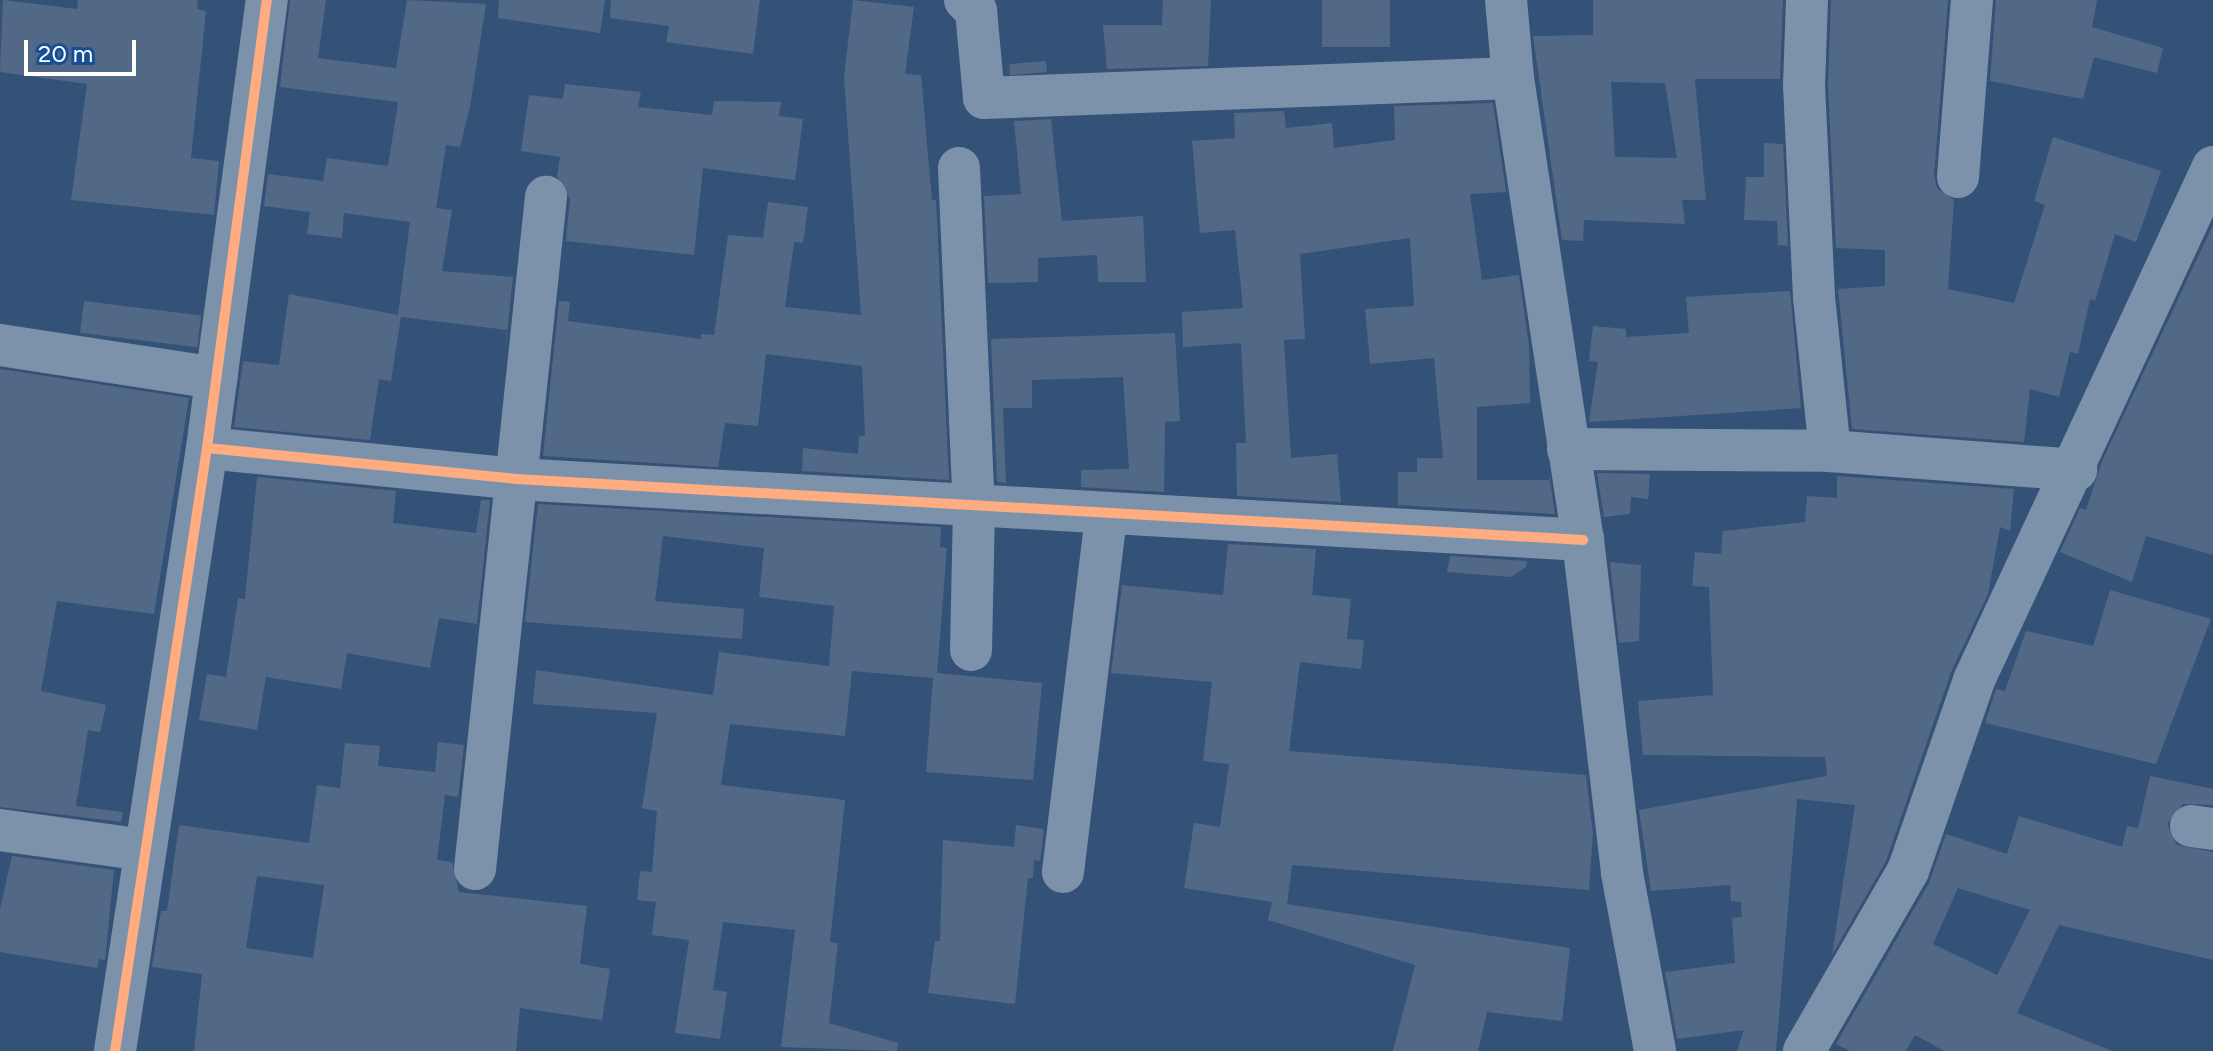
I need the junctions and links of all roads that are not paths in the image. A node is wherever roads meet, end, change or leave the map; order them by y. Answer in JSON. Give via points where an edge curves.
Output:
{"nodes":[{"id":1,"x":267,"y":0,"type":"edge"},
{"id":2,"x":965,"y":0,"type":"edge"},
{"id":3,"x":1506,"y":0,"type":"edge"},
{"id":4,"x":1807,"y":0,"type":"edge"},
{"id":5,"x":1972,"y":0,"type":"edge"},
{"id":6,"x":1513,"y":78,"type":"junction"},
{"id":7,"x":2213,"y":167,"type":"edge"},
{"id":8,"x":959,"y":168,"type":"dead end"},
{"id":9,"x":1958,"y":177,"type":"dead end"},
{"id":10,"x":546,"y":197,"type":"dead end"},
{"id":11,"x":0,"y":345,"type":"edge"},
{"id":12,"x":216,"y":378,"type":"junction"},
{"id":13,"x":207,"y":448,"type":"junction"},
{"id":14,"x":1568,"y":449,"type":"junction"},
{"id":15,"x":1830,"y":451,"type":"junction"},
{"id":16,"x":2076,"y":470,"type":"junction"},
{"id":17,"x":516,"y":479,"type":"junction"},
{"id":18,"x":974,"y":508,"type":"junction"},
{"id":19,"x":1106,"y":515,"type":"junction"},
{"id":20,"x":1583,"y":540,"type":"junction"},
{"id":21,"x":971,"y":650,"type":"dead end"},
{"id":22,"x":0,"y":830,"type":"edge"},
{"id":23,"x":145,"y":850,"type":"junction"},
{"id":24,"x":475,"y":869,"type":"dead end"},
{"id":25,"x":1063,"y":872,"type":"dead end"},
{"id":26,"x":115,"y":1051,"type":"edge"},
{"id":27,"x":1655,"y":1051,"type":"edge"},
{"id":28,"x":1804,"y":1051,"type":"edge"}],
"edges":[{"from":1,"to":12,"type":"street"},
{"from":2,"to":6,"type":"street","via":[[976,11],[984,98]]},
{"from":3,"to":6,"type":"street"},
{"from":4,"to":15,"type":"street","via":[[1804,85],[1814,297]]},
{"from":5,"to":9,"type":"street"},
{"from":6,"to":14,"type":"street"},
{"from":7,"to":16,"type":"street"},
{"from":8,"to":18,"type":"street"},
{"from":10,"to":17,"type":"street"},
{"from":11,"to":12,"type":"street"},
{"from":12,"to":13,"type":"street"},
{"from":13,"to":17,"type":"street"},
{"from":13,"to":23,"type":"street"},
{"from":14,"to":15,"type":"street"},
{"from":14,"to":20,"type":"street"},
{"from":15,"to":16,"type":"street"},
{"from":16,"to":28,"type":"street","via":[[1974,680],[1908,871]]},
{"from":17,"to":18,"type":"street"},
{"from":17,"to":24,"type":"street"},
{"from":18,"to":19,"type":"street"},
{"from":18,"to":21,"type":"street"},
{"from":19,"to":20,"type":"street"},
{"from":19,"to":25,"type":"street"},
{"from":20,"to":27,"type":"street","via":[[1622,873]]},
{"from":22,"to":23,"type":"street"},
{"from":23,"to":26,"type":"street"}]}
